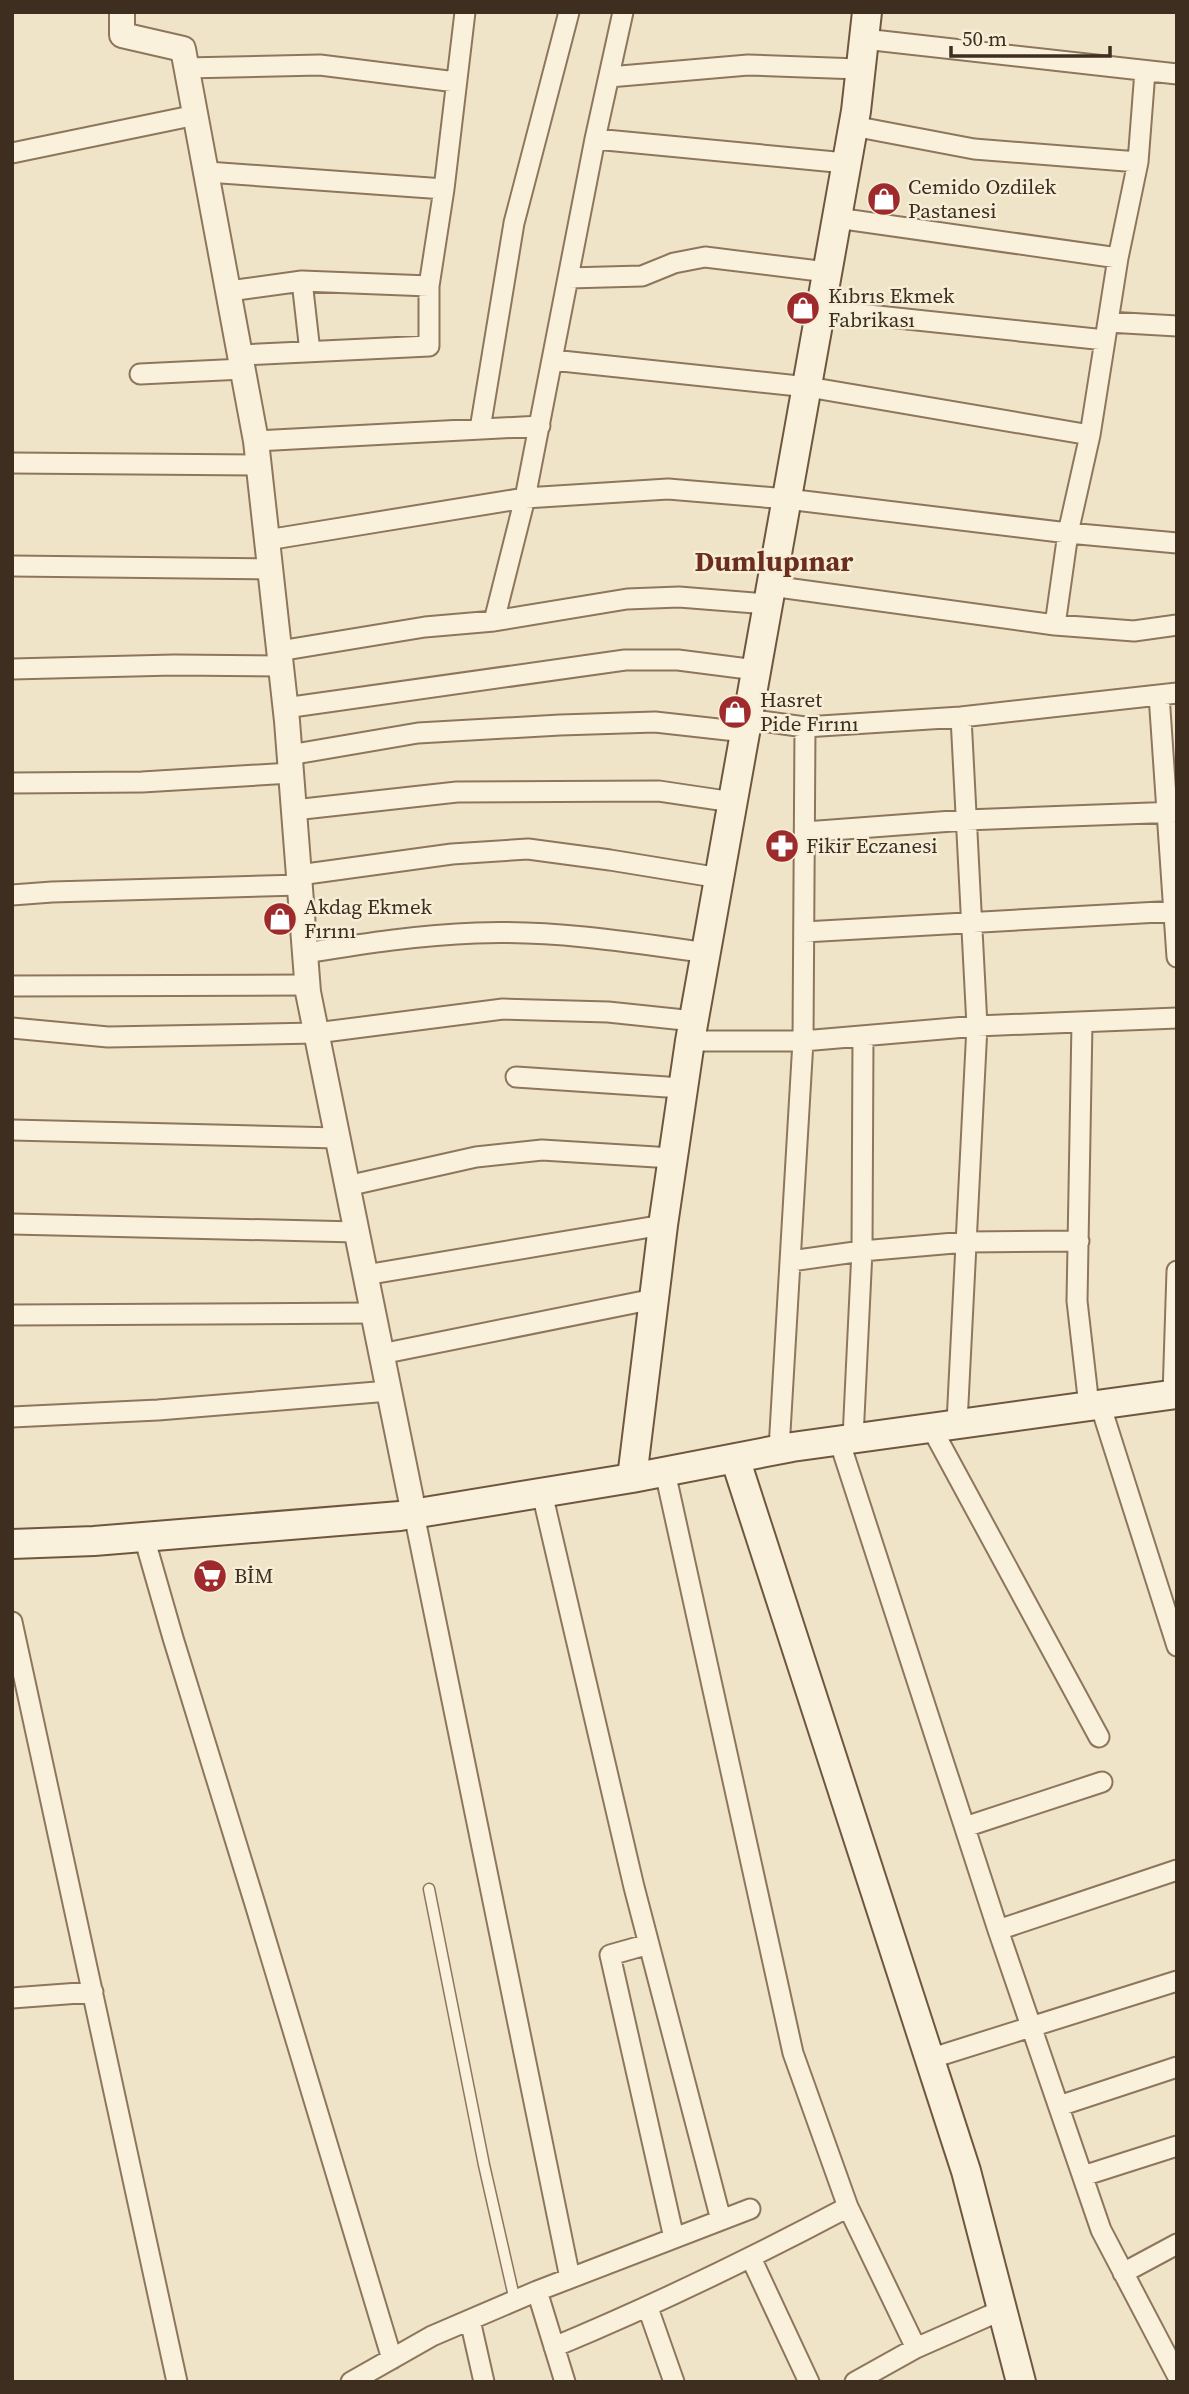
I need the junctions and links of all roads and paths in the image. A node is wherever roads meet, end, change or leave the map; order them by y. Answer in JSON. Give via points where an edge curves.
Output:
{"nodes":[{"id":1,"x":122,"y":12,"type":"edge"},
{"id":2,"x":466,"y":12,"type":"edge"},
{"id":3,"x":569,"y":12,"type":"edge"},
{"id":4,"x":623,"y":12,"type":"edge"},
{"id":5,"x":865,"y":26,"type":"edge"},
{"id":6,"x":185,"y":68,"type":"junction"},
{"id":7,"x":859,"y":69,"type":"junction"},
{"id":8,"x":1145,"y":71,"type":"junction"},
{"id":9,"x":1177,"y":74,"type":"edge"},
{"id":10,"x":609,"y":77,"type":"junction"},
{"id":11,"x":456,"y":82,"type":"junction"},
{"id":12,"x":196,"y":115,"type":"junction"},
{"id":13,"x":853,"y":126,"type":"junction"},
{"id":14,"x":595,"y":139,"type":"junction"},
{"id":15,"x":12,"y":153,"type":"edge"},
{"id":16,"x":1138,"y":162,"type":"junction"},
{"id":17,"x":846,"y":163,"type":"junction"},
{"id":18,"x":207,"y":172,"type":"junction"},
{"id":19,"x":444,"y":189,"type":"junction"},
{"id":20,"x":837,"y":218,"type":"junction"},
{"id":21,"x":1118,"y":258,"type":"junction"},
{"id":22,"x":827,"y":272,"type":"junction"},
{"id":23,"x":568,"y":278,"type":"junction"},
{"id":24,"x":302,"y":281,"type":"junction"},
{"id":25,"x":429,"y":286,"type":"junction"},
{"id":26,"x":229,"y":291,"type":"junction"},
{"id":27,"x":821,"y":310,"type":"junction"},
{"id":28,"x":1177,"y":326,"type":"edge"},
{"id":29,"x":1106,"y":331,"type":"junction"},
{"id":30,"x":310,"y":352,"type":"junction"},
{"id":31,"x":552,"y":360,"type":"junction"},
{"id":32,"x":242,"y":362,"type":"junction"},
{"id":33,"x":140,"y":374,"type":"dead end"},
{"id":34,"x":808,"y":387,"type":"junction"},
{"id":35,"x":540,"y":426,"type":"junction"},
{"id":36,"x":480,"y":429,"type":"junction"},
{"id":37,"x":1090,"y":435,"type":"junction"},
{"id":38,"x":257,"y":453,"type":"junction"},
{"id":39,"x":12,"y":463,"type":"edge"},
{"id":40,"x":525,"y":498,"type":"junction"},
{"id":41,"x":787,"y":499,"type":"junction"},
{"id":42,"x":1068,"y":533,"type":"junction"},
{"id":43,"x":267,"y":540,"type":"junction"},
{"id":44,"x":1177,"y":543,"type":"edge"},
{"id":45,"x":12,"y":566,"type":"edge"},
{"id":46,"x":270,"y":569,"type":"junction"},
{"id":47,"x":769,"y":595,"type":"junction"},
{"id":48,"x":494,"y":621,"type":"junction"},
{"id":49,"x":1055,"y":625,"type":"junction"},
{"id":50,"x":1177,"y":625,"type":"edge"},
{"id":51,"x":280,"y":659,"type":"junction"},
{"id":52,"x":12,"y":669,"type":"edge"},
{"id":53,"x":756,"y":670,"type":"junction"},
{"id":54,"x":1168,"y":694,"type":"edge"},
{"id":55,"x":285,"y":708,"type":"junction"},
{"id":56,"x":961,"y":717,"type":"junction"},
{"id":57,"x":746,"y":725,"type":"junction"},
{"id":58,"x":805,"y":727,"type":"junction"},
{"id":59,"x":290,"y":764,"type":"junction"},
{"id":60,"x":12,"y":783,"type":"edge"},
{"id":61,"x":733,"y":802,"type":"junction"},
{"id":62,"x":294,"y":810,"type":"junction"},
{"id":63,"x":1172,"y":812,"type":"edge"},
{"id":64,"x":966,"y":820,"type":"junction"},
{"id":65,"x":804,"y":832,"type":"junction"},
{"id":66,"x":720,"y":878,"type":"junction"},
{"id":67,"x":299,"y":880,"type":"junction"},
{"id":68,"x":12,"y":895,"type":"edge"},
{"id":69,"x":1175,"y":911,"type":"edge"},
{"id":70,"x":971,"y":923,"type":"junction"},
{"id":71,"x":804,"y":932,"type":"junction"},
{"id":72,"x":305,"y":953,"type":"junction"},
{"id":73,"x":706,"y":953,"type":"junction"},
{"id":74,"x":1177,"y":957,"type":"edge"},
{"id":75,"x":307,"y":985,"type":"junction"},
{"id":76,"x":12,"y":986,"type":"edge"},
{"id":77,"x":1177,"y":1018,"type":"edge"},
{"id":78,"x":1082,"y":1023,"type":"junction"},
{"id":79,"x":976,"y":1026,"type":"junction"},
{"id":80,"x":12,"y":1028,"type":"edge"},
{"id":81,"x":692,"y":1031,"type":"junction"},
{"id":82,"x":316,"y":1033,"type":"junction"},
{"id":83,"x":863,"y":1036,"type":"junction"},
{"id":84,"x":803,"y":1041,"type":"junction"},
{"id":85,"x":516,"y":1077,"type":"dead end"},
{"id":86,"x":682,"y":1088,"type":"junction"},
{"id":87,"x":12,"y":1130,"type":"edge"},
{"id":88,"x":338,"y":1138,"type":"junction"},
{"id":89,"x":672,"y":1158,"type":"junction"},
{"id":90,"x":347,"y":1186,"type":"junction"},
{"id":91,"x":12,"y":1224,"type":"edge"},
{"id":92,"x":663,"y":1225,"type":"junction"},
{"id":93,"x":357,"y":1232,"type":"junction"},
{"id":94,"x":1079,"y":1241,"type":"junction"},
{"id":95,"x":966,"y":1242,"type":"junction"},
{"id":96,"x":862,"y":1251,"type":"junction"},
{"id":97,"x":791,"y":1261,"type":"junction"},
{"id":98,"x":1177,"y":1271,"type":"edge"},
{"id":99,"x":365,"y":1275,"type":"junction"},
{"id":100,"x":654,"y":1300,"type":"junction"},
{"id":101,"x":373,"y":1313,"type":"junction"},
{"id":102,"x":12,"y":1315,"type":"edge"},
{"id":103,"x":381,"y":1354,"type":"junction"},
{"id":104,"x":389,"y":1391,"type":"junction"},
{"id":105,"x":1175,"y":1394,"type":"edge"},
{"id":106,"x":1094,"y":1405,"type":"junction"},
{"id":107,"x":12,"y":1417,"type":"edge"},
{"id":108,"x":944,"y":1425,"type":"junction"},
{"id":109,"x":846,"y":1439,"type":"junction"},
{"id":110,"x":779,"y":1449,"type":"junction"},
{"id":111,"x":735,"y":1458,"type":"junction"},
{"id":112,"x":665,"y":1472,"type":"junction"},
{"id":113,"x":632,"y":1478,"type":"junction"},
{"id":114,"x":542,"y":1493,"type":"junction"},
{"id":115,"x":414,"y":1514,"type":"junction"},
{"id":116,"x":144,"y":1537,"type":"junction"},
{"id":117,"x":12,"y":1544,"type":"edge"},
{"id":118,"x":12,"y":1622,"type":"edge"},
{"id":119,"x":1177,"y":1646,"type":"edge"},
{"id":120,"x":1099,"y":1737,"type":"dead end"},
{"id":121,"x":1102,"y":1782,"type":"dead end"},
{"id":122,"x":965,"y":1827,"type":"junction"},
{"id":123,"x":1177,"y":1870,"type":"edge"},
{"id":124,"x":429,"y":1889,"type":"dead end"},
{"id":125,"x":998,"y":1930,"type":"junction"},
{"id":126,"x":649,"y":1944,"type":"junction"},
{"id":127,"x":1177,"y":1980,"type":"edge"},
{"id":128,"x":93,"y":1992,"type":"junction"},
{"id":129,"x":12,"y":1998,"type":"edge"},
{"id":130,"x":1033,"y":2027,"type":"junction"},
{"id":131,"x":929,"y":2059,"type":"junction"},
{"id":132,"x":1177,"y":2067,"type":"edge"},
{"id":133,"x":1059,"y":2106,"type":"junction"},
{"id":134,"x":1177,"y":2146,"type":"edge"},
{"id":135,"x":1083,"y":2176,"type":"junction"},
{"id":136,"x":848,"y":2207,"type":"junction"},
{"id":137,"x":750,"y":2209,"type":"dead end"},
{"id":138,"x":721,"y":2220,"type":"junction"},
{"id":139,"x":674,"y":2238,"type":"junction"},
{"id":140,"x":1177,"y":2244,"type":"edge"},
{"id":141,"x":751,"y":2258,"type":"junction"},
{"id":142,"x":1123,"y":2273,"type":"junction"},
{"id":143,"x":570,"y":2278,"type":"junction"},
{"id":144,"x":537,"y":2291,"type":"junction"},
{"id":145,"x":515,"y":2301,"type":"junction"},
{"id":146,"x":648,"y":2308,"type":"junction"},
{"id":147,"x":1002,"y":2310,"type":"junction"},
{"id":148,"x":470,"y":2320,"type":"junction"},
{"id":149,"x":554,"y":2347,"type":"junction"},
{"id":150,"x":916,"y":2348,"type":"junction"},
{"id":151,"x":1170,"y":2348,"type":"edge"},
{"id":152,"x":386,"y":2369,"type":"edge"},
{"id":153,"x":1177,"y":2375,"type":"edge"},
{"id":154,"x":177,"y":2382,"type":"edge"},
{"id":155,"x":351,"y":2382,"type":"edge"},
{"id":156,"x":484,"y":2382,"type":"edge"},
{"id":157,"x":565,"y":2382,"type":"edge"},
{"id":158,"x":674,"y":2382,"type":"edge"},
{"id":159,"x":809,"y":2382,"type":"edge"},
{"id":160,"x":855,"y":2382,"type":"edge"},
{"id":161,"x":1021,"y":2382,"type":"edge"}],
"edges":[{"from":1,"to":6,"type":"street","via":[[122,35],[183,48]]},
{"from":2,"to":11,"type":"street"},
{"from":3,"to":36,"type":"street","via":[[514,223]]},
{"from":4,"to":10,"type":"street"},
{"from":5,"to":7,"type":"main road"},
{"from":5,"to":8,"type":"street"},
{"from":6,"to":11,"type":"street","via":[[320,65]]},
{"from":6,"to":12,"type":"street"},
{"from":7,"to":10,"type":"street","via":[[748,65]]},
{"from":7,"to":13,"type":"main road"},
{"from":8,"to":9,"type":"street"},
{"from":8,"to":16,"type":"street"},
{"from":10,"to":14,"type":"street"},
{"from":11,"to":19,"type":"street"},
{"from":12,"to":15,"type":"street"},
{"from":12,"to":18,"type":"street"},
{"from":13,"to":16,"type":"street","via":[[974,149]]},
{"from":13,"to":17,"type":"main road"},
{"from":14,"to":17,"type":"street"},
{"from":14,"to":23,"type":"street"},
{"from":16,"to":21,"type":"street"},
{"from":17,"to":20,"type":"main road"},
{"from":18,"to":19,"type":"street"},
{"from":18,"to":26,"type":"street"},
{"from":19,"to":25,"type":"street"},
{"from":20,"to":21,"type":"street"},
{"from":20,"to":22,"type":"main road"},
{"from":21,"to":29,"type":"street"},
{"from":22,"to":23,"type":"street","via":[[705,257],[642,276]]},
{"from":22,"to":27,"type":"main road"},
{"from":23,"to":31,"type":"street"},
{"from":24,"to":25,"type":"street"},
{"from":24,"to":26,"type":"street"},
{"from":24,"to":30,"type":"street"},
{"from":25,"to":30,"type":"street","via":[[429,346]]},
{"from":26,"to":32,"type":"street"},
{"from":27,"to":29,"type":"street"},
{"from":27,"to":34,"type":"main road"},
{"from":28,"to":29,"type":"street"},
{"from":29,"to":37,"type":"street"},
{"from":30,"to":32,"type":"street"},
{"from":31,"to":34,"type":"street"},
{"from":31,"to":35,"type":"street"},
{"from":32,"to":33,"type":"street"},
{"from":32,"to":38,"type":"street"},
{"from":34,"to":37,"type":"street"},
{"from":34,"to":41,"type":"main road"},
{"from":35,"to":36,"type":"street"},
{"from":35,"to":40,"type":"street"},
{"from":36,"to":38,"type":"street"},
{"from":37,"to":42,"type":"street"},
{"from":38,"to":39,"type":"street"},
{"from":38,"to":43,"type":"street"},
{"from":40,"to":41,"type":"street","via":[[668,489]]},
{"from":40,"to":43,"type":"street"},
{"from":40,"to":48,"type":"street"},
{"from":41,"to":42,"type":"street"},
{"from":41,"to":47,"type":"main road"},
{"from":42,"to":44,"type":"street"},
{"from":42,"to":49,"type":"street"},
{"from":43,"to":46,"type":"street"},
{"from":45,"to":46,"type":"street"},
{"from":46,"to":51,"type":"street"},
{"from":47,"to":48,"type":"street","via":[[626,600]]},
{"from":47,"to":49,"type":"street"},
{"from":47,"to":53,"type":"main road"},
{"from":48,"to":51,"type":"street","via":[[425,627]]},
{"from":49,"to":50,"type":"street","via":[[1134,631]]},
{"from":51,"to":52,"type":"street"},
{"from":51,"to":55,"type":"street"},
{"from":53,"to":55,"type":"street","via":[[678,660],[625,660]]},
{"from":53,"to":57,"type":"main road"},
{"from":54,"to":56,"type":"street"},
{"from":54,"to":63,"type":"street"},
{"from":55,"to":59,"type":"street"},
{"from":56,"to":58,"type":"street"},
{"from":56,"to":64,"type":"street"},
{"from":57,"to":58,"type":"street"},
{"from":57,"to":59,"type":"street","via":[[655,722],[418,733]]},
{"from":57,"to":61,"type":"main road"},
{"from":58,"to":65,"type":"street"},
{"from":59,"to":60,"type":"street","via":[[142,782]]},
{"from":59,"to":62,"type":"street"},
{"from":61,"to":62,"type":"street","via":[[659,791],[457,792]]},
{"from":61,"to":66,"type":"main road"},
{"from":62,"to":67,"type":"street"},
{"from":63,"to":64,"type":"street"},
{"from":63,"to":69,"type":"street"},
{"from":64,"to":65,"type":"street"},
{"from":64,"to":70,"type":"street"},
{"from":65,"to":71,"type":"street"},
{"from":66,"to":67,"type":"street","via":[[528,849],[452,854]]},
{"from":66,"to":73,"type":"main road"},
{"from":67,"to":68,"type":"street"},
{"from":67,"to":72,"type":"street"},
{"from":69,"to":70,"type":"street"},
{"from":69,"to":74,"type":"street"},
{"from":70,"to":71,"type":"street"},
{"from":70,"to":79,"type":"street"},
{"from":71,"to":84,"type":"street"},
{"from":72,"to":73,"type":"street","via":[[392,939],[478,933],[582,936]]},
{"from":72,"to":75,"type":"street"},
{"from":73,"to":81,"type":"main road"},
{"from":75,"to":76,"type":"street"},
{"from":75,"to":82,"type":"street"},
{"from":77,"to":78,"type":"street"},
{"from":78,"to":79,"type":"street"},
{"from":78,"to":94,"type":"street"},
{"from":79,"to":83,"type":"street"},
{"from":79,"to":95,"type":"street"},
{"from":80,"to":82,"type":"street","via":[[108,1037]]},
{"from":81,"to":82,"type":"street","via":[[608,1012],[503,1009]]},
{"from":81,"to":84,"type":"street"},
{"from":81,"to":86,"type":"main road"},
{"from":82,"to":88,"type":"street"},
{"from":83,"to":84,"type":"street"},
{"from":83,"to":96,"type":"street"},
{"from":84,"to":97,"type":"street"},
{"from":85,"to":86,"type":"street"},
{"from":86,"to":89,"type":"main road"},
{"from":87,"to":88,"type":"street"},
{"from":88,"to":90,"type":"street"},
{"from":89,"to":90,"type":"street","via":[[542,1150],[476,1157]]},
{"from":89,"to":92,"type":"main road"},
{"from":90,"to":93,"type":"street"},
{"from":91,"to":93,"type":"street"},
{"from":92,"to":99,"type":"street"},
{"from":92,"to":100,"type":"main road"},
{"from":93,"to":99,"type":"street"},
{"from":94,"to":95,"type":"street"},
{"from":94,"to":106,"type":"street","via":[[1077,1301]]},
{"from":95,"to":96,"type":"street"},
{"from":95,"to":108,"type":"street"},
{"from":96,"to":97,"type":"street"},
{"from":96,"to":109,"type":"street"},
{"from":97,"to":110,"type":"street"},
{"from":98,"to":105,"type":"street"},
{"from":99,"to":101,"type":"street"},
{"from":100,"to":103,"type":"street"},
{"from":100,"to":113,"type":"main road"},
{"from":101,"to":102,"type":"street"},
{"from":101,"to":103,"type":"street"},
{"from":103,"to":104,"type":"street"},
{"from":104,"to":107,"type":"street"},
{"from":104,"to":115,"type":"street"},
{"from":105,"to":106,"type":"main road"},
{"from":106,"to":108,"type":"main road"},
{"from":106,"to":119,"type":"street"},
{"from":108,"to":109,"type":"main road"},
{"from":108,"to":120,"type":"street"},
{"from":109,"to":110,"type":"main road"},
{"from":109,"to":122,"type":"street"},
{"from":110,"to":111,"type":"main road"},
{"from":111,"to":112,"type":"main road"},
{"from":111,"to":131,"type":"main road"},
{"from":112,"to":113,"type":"main road"},
{"from":112,"to":136,"type":"street","via":[[793,2053]]},
{"from":113,"to":114,"type":"main road"},
{"from":114,"to":115,"type":"main road"},
{"from":114,"to":126,"type":"street"},
{"from":115,"to":116,"type":"main road"},
{"from":115,"to":143,"type":"street"},
{"from":116,"to":117,"type":"main road"},
{"from":116,"to":152,"type":"street","via":[[255,1904]]},
{"from":118,"to":128,"type":"street"},
{"from":121,"to":122,"type":"street"},
{"from":122,"to":125,"type":"street"},
{"from":123,"to":125,"type":"street"},
{"from":124,"to":145,"type":"lane"},
{"from":125,"to":130,"type":"street"},
{"from":126,"to":138,"type":"street"},
{"from":126,"to":139,"type":"street","via":[[610,1955]]},
{"from":127,"to":130,"type":"street"},
{"from":128,"to":129,"type":"street"},
{"from":128,"to":154,"type":"street"},
{"from":130,"to":131,"type":"street"},
{"from":130,"to":133,"type":"street"},
{"from":131,"to":147,"type":"main road","via":[[966,2171]]},
{"from":132,"to":133,"type":"street"},
{"from":133,"to":135,"type":"street"},
{"from":134,"to":135,"type":"street"},
{"from":135,"to":142,"type":"street","via":[[1101,2230]]},
{"from":136,"to":141,"type":"street"},
{"from":136,"to":150,"type":"street"},
{"from":137,"to":138,"type":"street"},
{"from":138,"to":139,"type":"street"},
{"from":139,"to":143,"type":"street"},
{"from":140,"to":142,"type":"street"},
{"from":141,"to":146,"type":"street"},
{"from":141,"to":159,"type":"street"},
{"from":142,"to":151,"type":"street"},
{"from":143,"to":144,"type":"street"},
{"from":144,"to":145,"type":"street"},
{"from":144,"to":149,"type":"street"},
{"from":145,"to":148,"type":"street"},
{"from":146,"to":149,"type":"street"},
{"from":146,"to":158,"type":"street"},
{"from":147,"to":150,"type":"street"},
{"from":147,"to":161,"type":"main road"},
{"from":148,"to":152,"type":"street","via":[[432,2336]]},
{"from":148,"to":156,"type":"street"},
{"from":149,"to":157,"type":"street"},
{"from":150,"to":160,"type":"street"},
{"from":151,"to":153,"type":"street"},
{"from":152,"to":155,"type":"street"}]}
